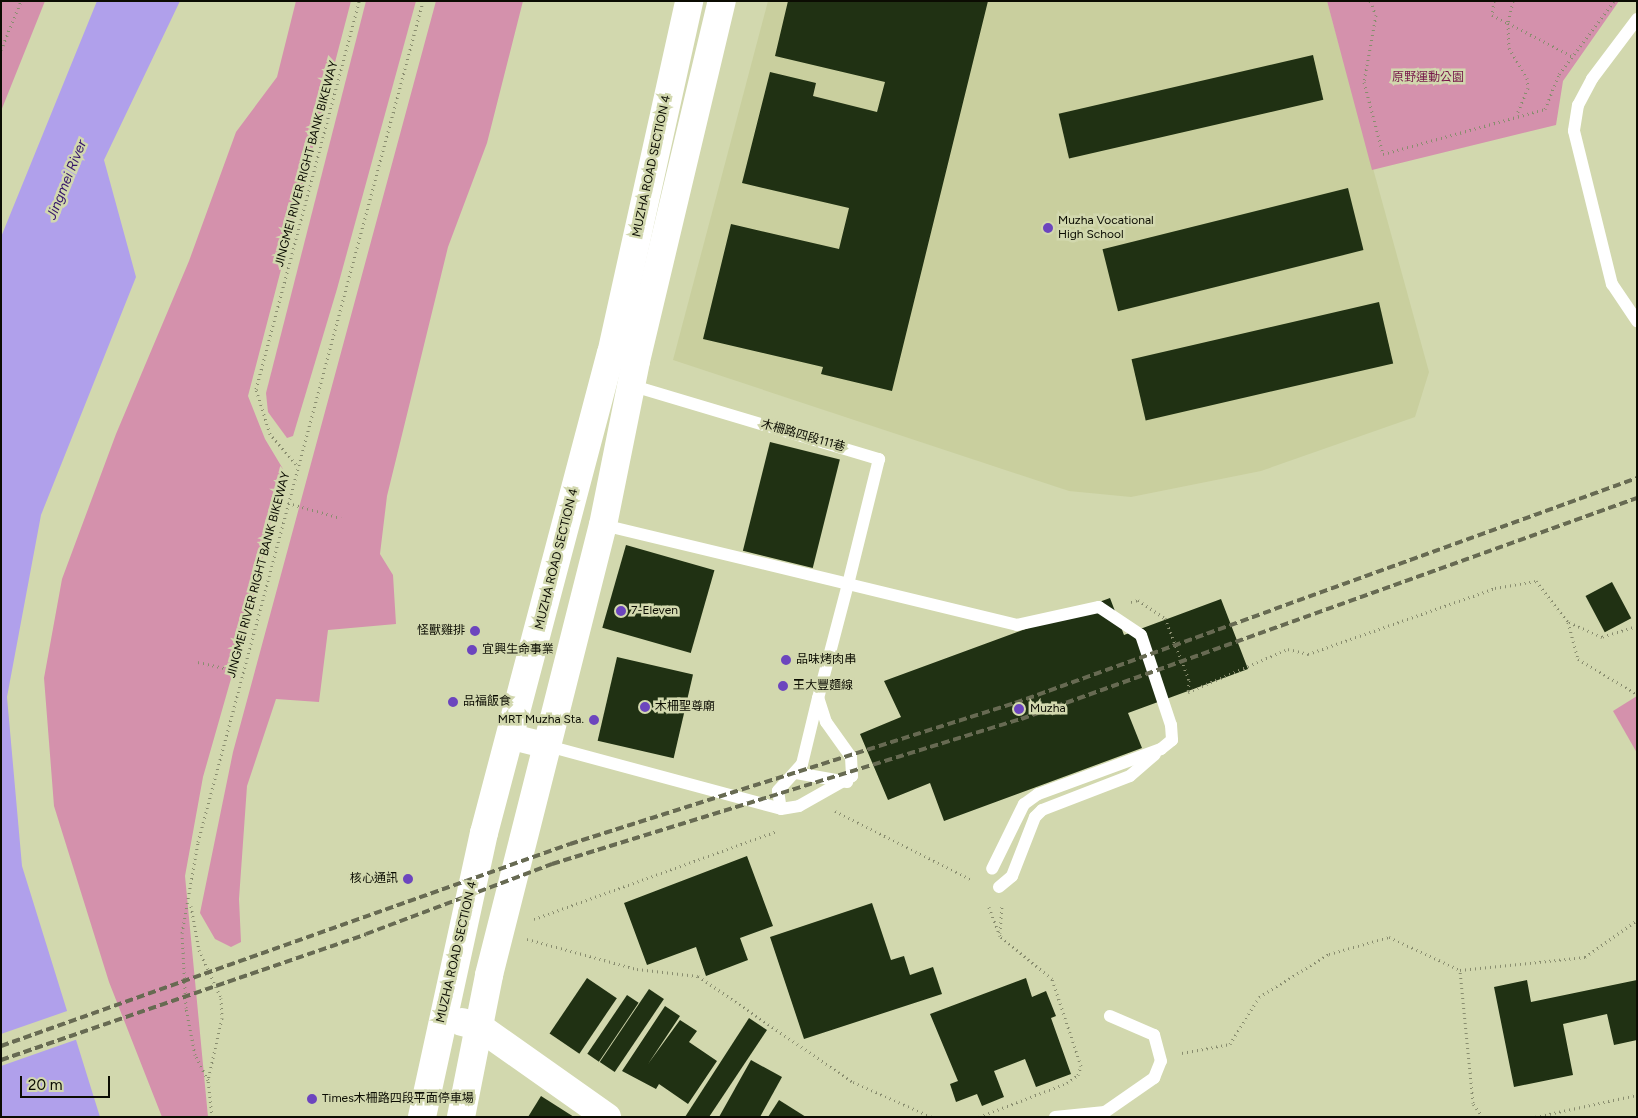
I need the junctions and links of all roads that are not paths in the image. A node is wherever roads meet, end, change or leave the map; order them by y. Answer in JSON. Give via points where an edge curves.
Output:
{"nodes":[{"id":1,"x":689,"y":1,"type":"edge"},
{"id":2,"x":722,"y":1,"type":"edge"},
{"id":3,"x":1637,"y":19,"type":"edge"},
{"id":4,"x":1637,"y":321,"type":"edge"},
{"id":5,"x":603,"y":380,"type":"junction"},
{"id":6,"x":631,"y":386,"type":"junction"},
{"id":7,"x":603,"y":525,"type":"junction"},
{"id":8,"x":848,"y":584,"type":"junction"},
{"id":9,"x":818,"y":698,"type":"junction"},
{"id":10,"x":512,"y":737,"type":"junction"},
{"id":11,"x":548,"y":746,"type":"junction"},
{"id":12,"x":1160,"y":749,"type":"junction"},
{"id":13,"x":796,"y":773,"type":"junction"},
{"id":14,"x":848,"y":782,"type":"junction"},
{"id":15,"x":781,"y":809,"type":"junction"},
{"id":16,"x":992,"y":869,"type":"dead end"},
{"id":17,"x":999,"y":888,"type":"dead end"},
{"id":18,"x":1110,"y":1016,"type":"dead end"},
{"id":19,"x":441,"y":1018,"type":"junction"},
{"id":20,"x":478,"y":1026,"type":"junction"},
{"id":21,"x":422,"y":1117,"type":"edge"},
{"id":22,"x":461,"y":1117,"type":"edge"},
{"id":23,"x":607,"y":1117,"type":"edge"},
{"id":24,"x":1055,"y":1117,"type":"edge"}],
"edges":[{"from":1,"to":5,"type":"main road","name":"MUZHA ROAD SECTION 4"},
{"from":2,"to":6,"type":"main road"},
{"from":3,"to":4,"type":"lane","via":[[1592,79],[1578,105],[1574,131],[1612,284]]},
{"from":5,"to":6,"type":"lane","name":"木柵路四段111巷"},
{"from":5,"to":10,"type":"main road","name":"MUZHA ROAD SECTION 4"},
{"from":6,"to":7,"type":"main road"},
{"from":6,"to":8,"type":"lane","name":"木柵路四段111巷","via":[[880,459]]},
{"from":7,"to":8,"type":"lane"},
{"from":7,"to":11,"type":"main road"},
{"from":8,"to":9,"type":"lane"},
{"from":8,"to":12,"type":"lane","via":[[1017,625],[1099,607],[1140,635],[1173,732],[1172,740]]},
{"from":9,"to":13,"type":"lane"},
{"from":9,"to":14,"type":"lane","via":[[826,722],[852,757],[854,767]]},
{"from":10,"to":11,"type":"street"},
{"from":10,"to":19,"type":"main road","name":"MUZHA ROAD SECTION 4"},
{"from":11,"to":15,"type":"lane"},
{"from":11,"to":20,"type":"main road"},
{"from":12,"to":16,"type":"lane","via":[[1038,794],[1024,804]]},
{"from":12,"to":17,"type":"lane","via":[[1130,776],[1042,810],[1035,817],[1012,876]]},
{"from":13,"to":14,"type":"lane"},
{"from":13,"to":15,"type":"lane","via":[[778,791]]},
{"from":14,"to":15,"type":"lane","via":[[814,794],[799,806]]},
{"from":18,"to":24,"type":"lane","via":[[1154,1035],[1161,1061],[1154,1078],[1105,1112]]},
{"from":19,"to":20,"type":"main road"},
{"from":19,"to":21,"type":"main road","name":"MUZHA ROAD SECTION 4"},
{"from":20,"to":22,"type":"main road"},
{"from":20,"to":23,"type":"main road"}]}
